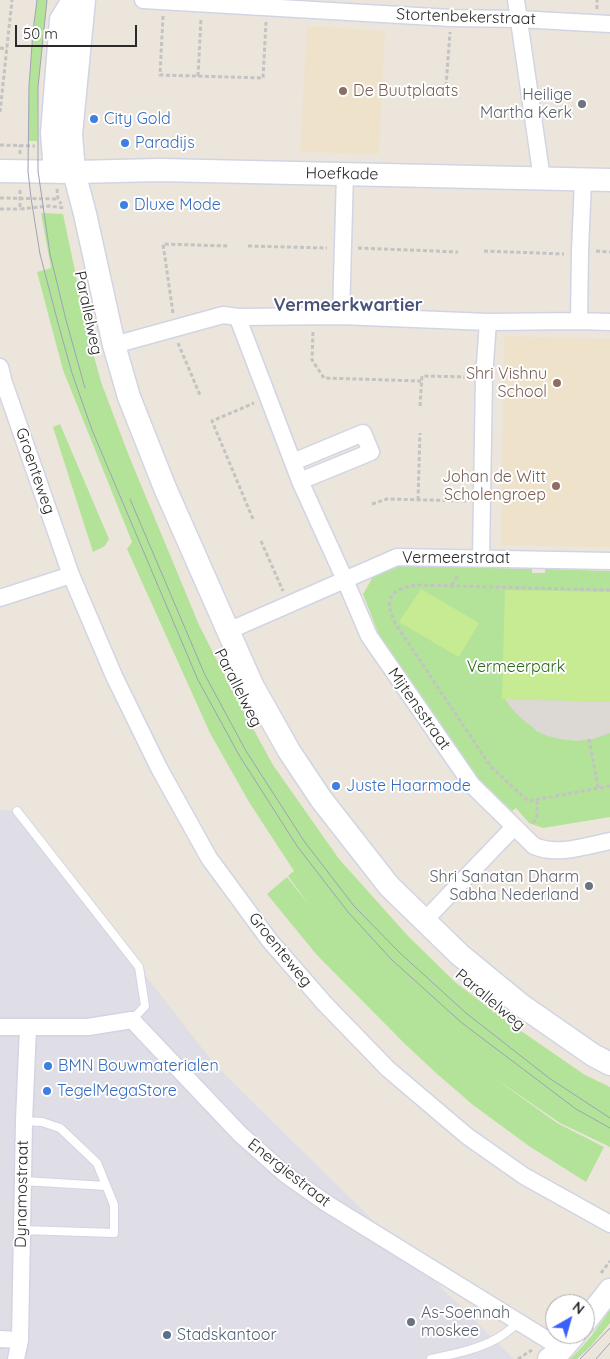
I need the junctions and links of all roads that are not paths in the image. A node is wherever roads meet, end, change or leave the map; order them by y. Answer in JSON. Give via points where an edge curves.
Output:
{"nodes":[{"id":1,"x":73,"y":0,"type":"edge"},
{"id":2,"x":84,"y":0,"type":"edge"},
{"id":3,"x":143,"y":0,"type":"edge"},
{"id":4,"x":516,"y":0,"type":"edge"},
{"id":5,"x":164,"y":1,"type":"edge"},
{"id":6,"x":518,"y":19,"type":"junction"},
{"id":7,"x":610,"y":24,"type":"edge"},
{"id":8,"x":0,"y":171,"type":"edge"},
{"id":9,"x":64,"y":172,"type":"junction"},
{"id":10,"x":345,"y":174,"type":"junction"},
{"id":11,"x":542,"y":179,"type":"junction"},
{"id":12,"x":582,"y":180,"type":"junction"},
{"id":13,"x":610,"y":180,"type":"edge"},
{"id":14,"x":341,"y":316,"type":"junction"},
{"id":15,"x":239,"y":317,"type":"junction"},
{"id":16,"x":579,"y":321,"type":"junction"},
{"id":17,"x":488,"y":322,"type":"junction"},
{"id":18,"x":610,"y":322,"type":"edge"},
{"id":19,"x":114,"y":345,"type":"junction"},
{"id":20,"x":0,"y":367,"type":"edge"},
{"id":21,"x":293,"y":462,"type":"junction"},
{"id":22,"x":300,"y":481,"type":"junction"},
{"id":23,"x":481,"y":558,"type":"junction"},
{"id":24,"x":610,"y":561,"type":"edge"},
{"id":25,"x":70,"y":575,"type":"junction"},
{"id":26,"x":345,"y":580,"type":"junction"},
{"id":27,"x":0,"y":598,"type":"edge"},
{"id":28,"x":228,"y":631,"type":"junction"},
{"id":29,"x":16,"y":811,"type":"dead end"},
{"id":30,"x":518,"y":831,"type":"junction"},
{"id":31,"x":610,"y":841,"type":"edge"},
{"id":32,"x":424,"y":920,"type":"junction"},
{"id":33,"x":132,"y":1020,"type":"junction"},
{"id":34,"x":0,"y":1027,"type":"edge"},
{"id":35,"x":28,"y":1028,"type":"junction"},
{"id":36,"x":610,"y":1064,"type":"edge"},
{"id":37,"x":24,"y":1121,"type":"junction"},
{"id":38,"x":23,"y":1181,"type":"junction"},
{"id":39,"x":106,"y":1186,"type":"junction"},
{"id":40,"x":610,"y":1224,"type":"edge"},
{"id":41,"x":22,"y":1230,"type":"junction"},
{"id":42,"x":610,"y":1290,"type":"edge"},
{"id":43,"x":595,"y":1309,"type":"edge"},
{"id":44,"x":519,"y":1322,"type":"junction"},
{"id":45,"x":0,"y":1339,"type":"edge"},
{"id":46,"x":20,"y":1340,"type":"junction"},
{"id":47,"x":562,"y":1348,"type":"edge"},
{"id":48,"x":16,"y":1359,"type":"edge"},
{"id":49,"x":431,"y":1359,"type":"edge"}],
"edges":[{"from":1,"to":9,"type":"street","via":[[62,20],[52,133]]},
{"from":2,"to":9,"type":"street","via":[[72,134]]},
{"from":3,"to":5,"type":"street","name":"Stortenbekerstraat"},
{"from":4,"to":6,"type":"street"},
{"from":5,"to":6,"type":"street","name":"Stortenbekerstraat"},
{"from":6,"to":7,"type":"street","name":"Stortenbekerstraat"},
{"from":6,"to":11,"type":"street"},
{"from":8,"to":9,"type":"street","name":"Hoefkade"},
{"from":9,"to":10,"type":"street","name":"Hoefkade","via":[[160,170]]},
{"from":9,"to":19,"type":"street","name":"Parallelweg","via":[[84,209]]},
{"from":10,"to":11,"type":"street","name":"Hoefkade"},
{"from":10,"to":14,"type":"street"},
{"from":11,"to":12,"type":"street","name":"Hoefkade"},
{"from":12,"to":13,"type":"street","name":"Hoefkade"},
{"from":12,"to":16,"type":"street"},
{"from":14,"to":15,"type":"street"},
{"from":14,"to":17,"type":"street"},
{"from":15,"to":19,"type":"street","via":[[223,315]]},
{"from":15,"to":21,"type":"street","name":"Mijtensstraat"},
{"from":16,"to":17,"type":"street"},
{"from":16,"to":18,"type":"street"},
{"from":17,"to":23,"type":"street"},
{"from":19,"to":28,"type":"street","name":"Parallelweg","via":[[129,397],[165,488]]},
{"from":20,"to":25,"type":"street","name":"Groenteweg"},
{"from":21,"to":22,"type":"street","name":"Mijtensstraat"},
{"from":21,"to":22,"type":"street","via":[[363,433],[371,452]]},
{"from":22,"to":26,"type":"street","name":"Mijtensstraat"},
{"from":23,"to":24,"type":"street","name":"Vermeerstraat"},
{"from":23,"to":26,"type":"street","name":"Vermeerstraat","via":[[397,556]]},
{"from":25,"to":27,"type":"street"},
{"from":25,"to":40,"type":"street","name":"Groenteweg","via":[[114,676],[168,784],[209,858],[270,941],[388,1070],[460,1130],[524,1176]]},
{"from":26,"to":28,"type":"street","name":"Vermeerstraat"},
{"from":26,"to":30,"type":"street","name":"Mijtensstraat","via":[[374,644],[472,785]]},
{"from":28,"to":32,"type":"street","name":"Parallelweg","via":[[252,685],[320,799],[390,886]]},
{"from":29,"to":33,"type":"lane","via":[[139,967],[145,1006]]},
{"from":30,"to":31,"type":"street","name":"Mijtensstraat","via":[[534,846],[544,850]]},
{"from":30,"to":32,"type":"street"},
{"from":32,"to":36,"type":"street","name":"Parallelweg","via":[[460,955],[521,1005]]},
{"from":33,"to":35,"type":"street","via":[[88,1027]]},
{"from":33,"to":44,"type":"street","name":"Energiestraat","via":[[240,1134],[285,1174],[409,1256]]},
{"from":34,"to":35,"type":"street"},
{"from":35,"to":37,"type":"street","name":"Dynamostraat"},
{"from":37,"to":38,"type":"street","name":"Dynamostraat"},
{"from":37,"to":39,"type":"lane","via":[[60,1128],[98,1163]]},
{"from":38,"to":39,"type":"lane"},
{"from":38,"to":41,"type":"street","name":"Dynamostraat"},
{"from":39,"to":41,"type":"lane","via":[[114,1205],[114,1233]]},
{"from":41,"to":46,"type":"street","name":"Dynamostraat"},
{"from":42,"to":43,"type":"street"},
{"from":44,"to":47,"type":"street","name":"Energiestraat"},
{"from":44,"to":49,"type":"lane","via":[[485,1345]]},
{"from":45,"to":46,"type":"street"},
{"from":46,"to":48,"type":"street","name":"Dynamostraat"}]}
